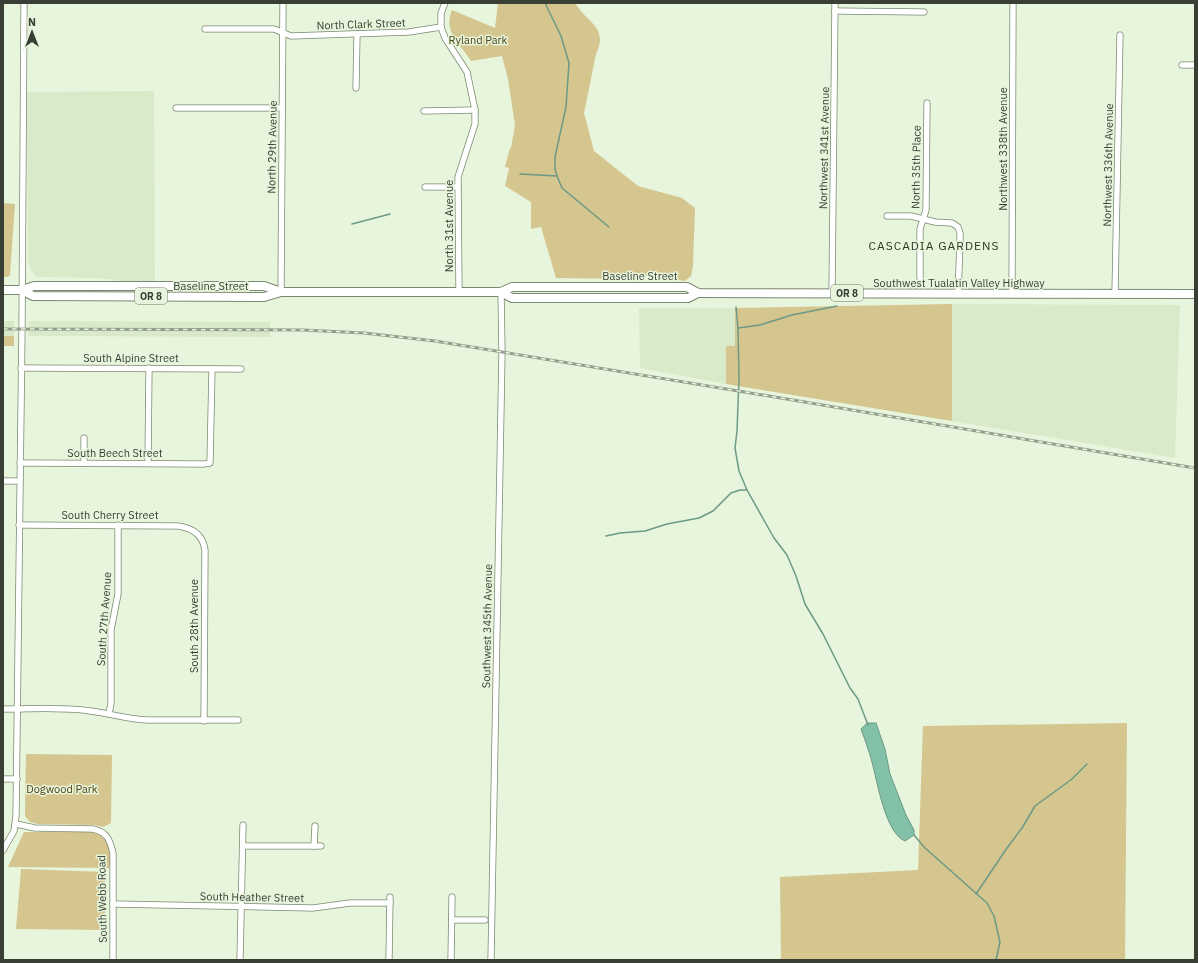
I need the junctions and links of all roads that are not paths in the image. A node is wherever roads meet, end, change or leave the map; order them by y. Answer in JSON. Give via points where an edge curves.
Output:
{"nodes":[{"id":1,"x":24,"y":3,"type":"edge"},
{"id":2,"x":283,"y":3,"type":"edge"},
{"id":3,"x":445,"y":3,"type":"edge"},
{"id":4,"x":835,"y":3,"type":"edge"},
{"id":5,"x":1013,"y":3,"type":"edge"},
{"id":6,"x":835,"y":11,"type":"junction"},
{"id":7,"x":924,"y":12,"type":"dead end"},
{"id":8,"x":441,"y":27,"type":"junction"},
{"id":9,"x":205,"y":30,"type":"dead end"},
{"id":10,"x":283,"y":33,"type":"junction"},
{"id":11,"x":357,"y":34,"type":"junction"},
{"id":12,"x":1120,"y":35,"type":"dead end"},
{"id":13,"x":1182,"y":65,"type":"dead end"},
{"id":14,"x":1195,"y":65,"type":"edge"},
{"id":15,"x":356,"y":88,"type":"dead end"},
{"id":16,"x":926,"y":103,"type":"dead end"},
{"id":17,"x":176,"y":108,"type":"dead end"},
{"id":18,"x":282,"y":108,"type":"junction"},
{"id":19,"x":475,"y":110,"type":"junction"},
{"id":20,"x":424,"y":111,"type":"dead end"},
{"id":21,"x":425,"y":187,"type":"dead end"},
{"id":22,"x":458,"y":187,"type":"junction"},
{"id":23,"x":887,"y":216,"type":"dead end"},
{"id":24,"x":923,"y":219,"type":"junction"},
{"id":25,"x":920,"y":278,"type":"dead end"},
{"id":26,"x":3,"y":290,"type":"edge"},
{"id":27,"x":22,"y":290,"type":"junction"},
{"id":28,"x":281,"y":292,"type":"junction"},
{"id":29,"x":459,"y":292,"type":"junction"},
{"id":30,"x":502,"y":292,"type":"junction"},
{"id":31,"x":698,"y":293,"type":"joint"},
{"id":32,"x":832,"y":293,"type":"junction"},
{"id":33,"x":958,"y":294,"type":"junction"},
{"id":34,"x":1012,"y":294,"type":"junction"},
{"id":35,"x":1115,"y":294,"type":"junction"},
{"id":36,"x":1195,"y":294,"type":"edge"},
{"id":37,"x":21,"y":368,"type":"junction"},
{"id":38,"x":149,"y":368,"type":"junction"},
{"id":39,"x":212,"y":369,"type":"junction"},
{"id":40,"x":241,"y":369,"type":"dead end"},
{"id":41,"x":84,"y":438,"type":"dead end"},
{"id":42,"x":20,"y":463,"type":"junction"},
{"id":43,"x":84,"y":463,"type":"junction"},
{"id":44,"x":148,"y":463,"type":"junction"},
{"id":45,"x":3,"y":481,"type":"edge"},
{"id":46,"x":19,"y":481,"type":"junction"},
{"id":47,"x":19,"y":525,"type":"junction"},
{"id":48,"x":118,"y":525,"type":"junction"},
{"id":49,"x":198,"y":534,"type":"joint"},
{"id":50,"x":3,"y":709,"type":"edge"},
{"id":51,"x":18,"y":709,"type":"junction"},
{"id":52,"x":109,"y":714,"type":"junction"},
{"id":53,"x":238,"y":720,"type":"dead end"},
{"id":54,"x":204,"y":721,"type":"junction"},
{"id":55,"x":3,"y":779,"type":"edge"},
{"id":56,"x":17,"y":780,"type":"junction"},
{"id":57,"x":16,"y":824,"type":"junction"},
{"id":58,"x":243,"y":826,"type":"dead end"},
{"id":59,"x":315,"y":826,"type":"dead end"},
{"id":60,"x":243,"y":846,"type":"junction"},
{"id":61,"x":314,"y":846,"type":"junction"},
{"id":62,"x":321,"y":846,"type":"dead end"},
{"id":63,"x":3,"y":850,"type":"edge"},
{"id":64,"x":390,"y":897,"type":"dead end"},
{"id":65,"x":452,"y":897,"type":"dead end"},
{"id":66,"x":390,"y":903,"type":"junction"},
{"id":67,"x":113,"y":904,"type":"junction"},
{"id":68,"x":241,"y":907,"type":"junction"},
{"id":69,"x":452,"y":920,"type":"junction"},
{"id":70,"x":485,"y":920,"type":"dead end"},
{"id":71,"x":113,"y":960,"type":"edge"},
{"id":72,"x":240,"y":960,"type":"edge"},
{"id":73,"x":390,"y":960,"type":"edge"},
{"id":74,"x":451,"y":960,"type":"edge"},
{"id":75,"x":491,"y":960,"type":"edge"}],
"edges":[{"from":1,"to":27,"type":"street"},
{"from":2,"to":10,"type":"street","name":"North 29th Avenue"},
{"from":3,"to":8,"type":"street","name":"North 31st Avenue","via":[[441,13]]},
{"from":4,"to":6,"type":"street","name":"Northwest 341st Avenue"},
{"from":5,"to":34,"type":"street","name":"Northwest 338th Avenue"},
{"from":6,"to":7,"type":"street"},
{"from":6,"to":32,"type":"street","name":"Northwest 341st Avenue"},
{"from":8,"to":11,"type":"street","name":"North Clark Street","via":[[409,32]]},
{"from":8,"to":19,"type":"street","name":"North 31st Avenue","via":[[444,38],[467,72]]},
{"from":9,"to":10,"type":"street","name":"North Clark Street","via":[[274,29]]},
{"from":10,"to":11,"type":"street","name":"North Clark Street","via":[[291,36]]},
{"from":10,"to":18,"type":"street","name":"North 29th Avenue"},
{"from":11,"to":15,"type":"street"},
{"from":12,"to":35,"type":"street","name":"Northwest 336th Avenue"},
{"from":13,"to":14,"type":"street"},
{"from":16,"to":24,"type":"street","name":"North 35th Place","via":[[926,210]]},
{"from":17,"to":18,"type":"street"},
{"from":18,"to":28,"type":"street","name":"North 29th Avenue"},
{"from":19,"to":20,"type":"street"},
{"from":19,"to":22,"type":"street","name":"North 31st Avenue","via":[[474,124],[458,177]]},
{"from":21,"to":22,"type":"street"},
{"from":22,"to":29,"type":"street","name":"North 31st Avenue"},
{"from":23,"to":24,"type":"street"},
{"from":24,"to":25,"type":"street","name":"North 35th Place","via":[[920,229]]},
{"from":24,"to":33,"type":"street","via":[[952,223],[960,230]]},
{"from":26,"to":27,"type":"highway","name":"Baseline Street","number":"OR 8"},
{"from":27,"to":28,"type":"highway","name":"Baseline Street","number":"OR 8","via":[[33,296],[264,297]]},
{"from":27,"to":37,"type":"street"},
{"from":28,"to":29,"type":"highway","name":"Baseline Street","number":"OR 8"},
{"from":29,"to":30,"type":"highway","name":"Baseline Street","number":"OR 8"},
{"from":30,"to":31,"type":"highway","name":"Baseline Street","number":"OR 8","via":[[512,287],[680,287]]},
{"from":30,"to":75,"type":"street","name":"Southwest 345th Avenue"},
{"from":31,"to":32,"type":"highway","name":"Southwest Tualatin Valley Highway","number":"OR 8"},
{"from":32,"to":33,"type":"highway","name":"Southwest Tualatin Valley Highway","number":"OR 8"},
{"from":33,"to":34,"type":"highway","name":"Southwest Tualatin Valley Highway","number":"OR 8"},
{"from":34,"to":35,"type":"highway","name":"Southwest Tualatin Valley Highway","number":"OR 8"},
{"from":35,"to":36,"type":"highway","name":"Southwest Tualatin Valley Highway","number":"OR 8"},
{"from":37,"to":38,"type":"street","name":"South Alpine Street"},
{"from":37,"to":42,"type":"street"},
{"from":38,"to":39,"type":"street","name":"South Alpine Street"},
{"from":38,"to":44,"type":"street"},
{"from":39,"to":40,"type":"street","name":"South Alpine Street"},
{"from":39,"to":44,"type":"street","name":"South Beech Street","via":[[210,463]]},
{"from":41,"to":43,"type":"street"},
{"from":42,"to":43,"type":"street","name":"South Beech Street"},
{"from":42,"to":46,"type":"street"},
{"from":43,"to":44,"type":"street","name":"South Beech Street"},
{"from":45,"to":46,"type":"street"},
{"from":46,"to":47,"type":"street"},
{"from":47,"to":48,"type":"street","name":"South Cherry Street"},
{"from":47,"to":51,"type":"street"},
{"from":48,"to":49,"type":"street","name":"South Cherry Street","via":[[178,526],[189,528]]},
{"from":48,"to":52,"type":"street","name":"South 27th Avenue","via":[[118,594],[111,630]]},
{"from":49,"to":54,"type":"street","name":"South 28th Avenue","via":[[205,550]]},
{"from":50,"to":51,"type":"street"},
{"from":51,"to":52,"type":"street","via":[[76,709]]},
{"from":51,"to":56,"type":"street"},
{"from":52,"to":54,"type":"street","via":[[133,720]]},
{"from":53,"to":54,"type":"street"},
{"from":55,"to":56,"type":"street"},
{"from":56,"to":57,"type":"street"},
{"from":57,"to":63,"type":"street"},
{"from":57,"to":67,"type":"street","name":"South Webb Road","via":[[35,828],[93,829],[107,835],[113,853]]},
{"from":58,"to":60,"type":"street"},
{"from":59,"to":61,"type":"street"},
{"from":60,"to":61,"type":"street"},
{"from":60,"to":68,"type":"street"},
{"from":61,"to":62,"type":"street"},
{"from":64,"to":66,"type":"street"},
{"from":65,"to":69,"type":"street"},
{"from":66,"to":68,"type":"street","name":"South Heather Street","via":[[350,903],[313,908]]},
{"from":66,"to":73,"type":"street"},
{"from":67,"to":68,"type":"street","name":"South Heather Street"},
{"from":67,"to":71,"type":"street","name":"South Webb Road"},
{"from":68,"to":72,"type":"street"},
{"from":69,"to":70,"type":"street"},
{"from":69,"to":74,"type":"street"}]}
